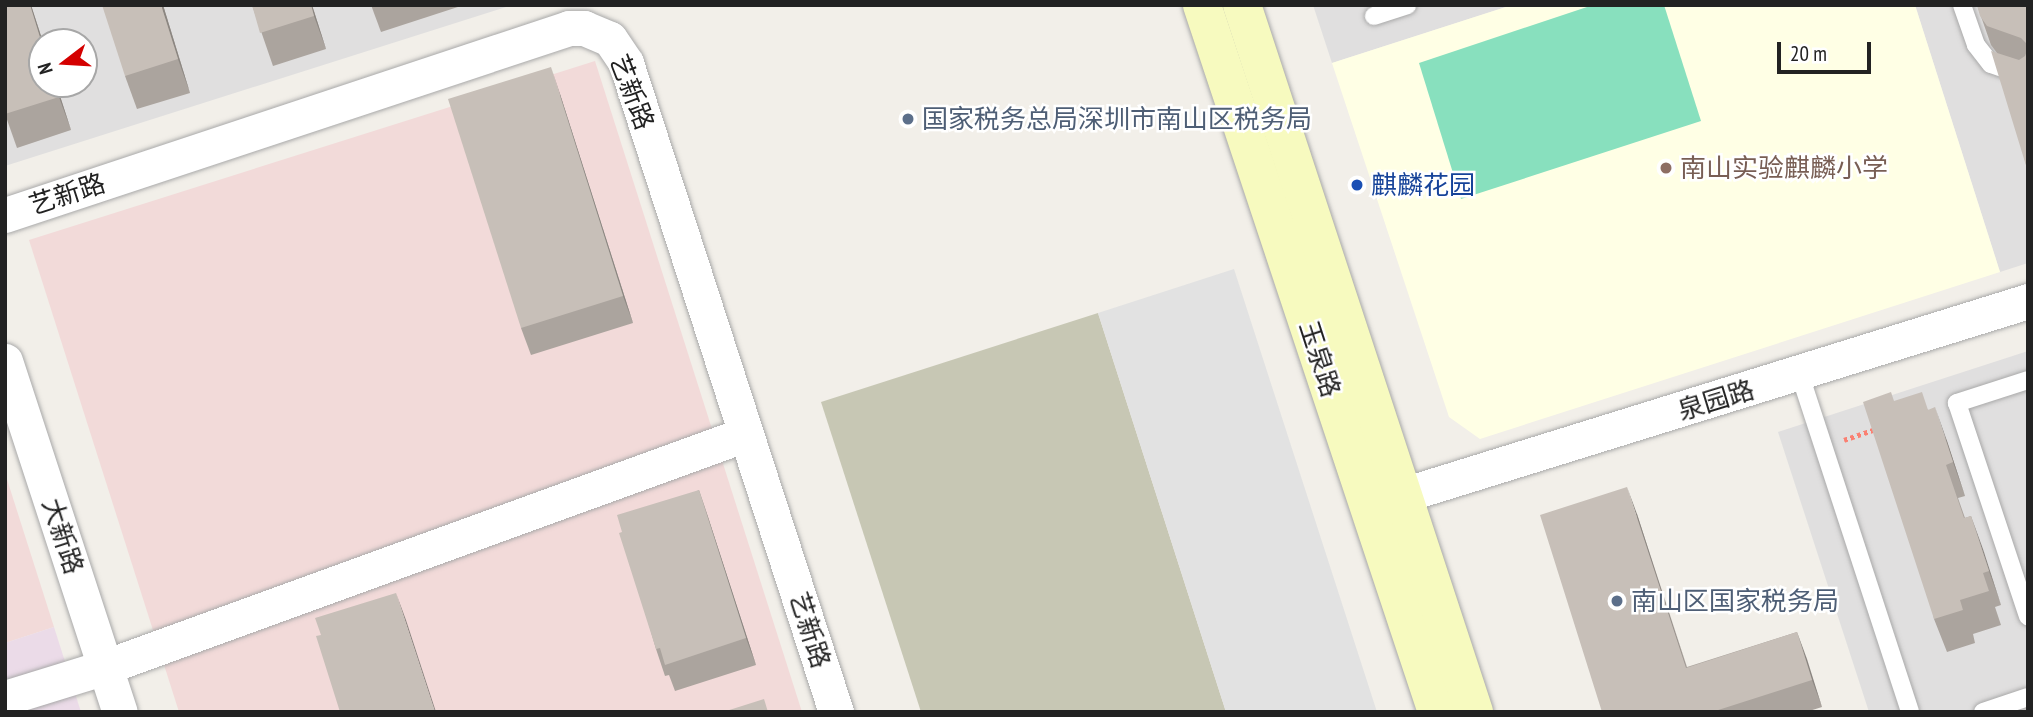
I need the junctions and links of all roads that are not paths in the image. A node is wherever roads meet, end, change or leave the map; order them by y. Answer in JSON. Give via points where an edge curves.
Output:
{"nodes":[{"id":1,"x":1407,"y":5,"type":"edge"},
{"id":2,"x":1962,"y":5,"type":"edge"},
{"id":3,"x":1244,"y":9,"type":"edge"},
{"id":4,"x":1202,"y":13,"type":"edge"},
{"id":5,"x":1374,"y":16,"type":"dead end"},
{"id":6,"x":2028,"y":77,"type":"edge"},
{"id":7,"x":5,"y":215,"type":"edge"},
{"id":8,"x":2028,"y":301,"type":"edge"},
{"id":9,"x":5,"y":361,"type":"edge"},
{"id":10,"x":1800,"y":375,"type":"junction"},
{"id":11,"x":2028,"y":380,"type":"edge"},
{"id":12,"x":746,"y":434,"type":"junction"},
{"id":13,"x":1403,"y":495,"type":"junction"},
{"id":14,"x":2028,"y":617,"type":"edge"},
{"id":15,"x":105,"y":667,"type":"junction"},
{"id":16,"x":2028,"y":697,"type":"edge"},
{"id":17,"x":5,"y":698,"type":"edge"},
{"id":18,"x":120,"y":712,"type":"edge"},
{"id":19,"x":836,"y":712,"type":"edge"},
{"id":20,"x":1437,"y":712,"type":"edge"},
{"id":21,"x":1474,"y":712,"type":"edge"},
{"id":22,"x":1910,"y":712,"type":"edge"},
{"id":23,"x":1983,"y":712,"type":"edge"}],
"edges":[{"from":1,"to":5,"type":"lane"},
{"from":2,"to":6,"type":"lane","via":[[1976,45],[1991,64]]},
{"from":3,"to":13,"type":"street","name":"玉泉路"},
{"from":4,"to":20,"type":"street","name":"玉泉路"},
{"from":7,"to":12,"type":"street","name":"艺新路","via":[[569,28],[598,32],[610,39],[626,63]]},
{"from":8,"to":10,"type":"street","name":"泉园路"},
{"from":9,"to":15,"type":"street","name":"大新路"},
{"from":10,"to":13,"type":"street","name":"泉园路"},
{"from":10,"to":22,"type":"lane"},
{"from":11,"to":14,"type":"lane","via":[[1956,403]]},
{"from":12,"to":15,"type":"street"},
{"from":12,"to":19,"type":"street","name":"艺新路"},
{"from":13,"to":21,"type":"street","name":"玉泉路"},
{"from":15,"to":17,"type":"street"},
{"from":15,"to":18,"type":"street","name":"大新路"},
{"from":16,"to":23,"type":"lane"}]}
